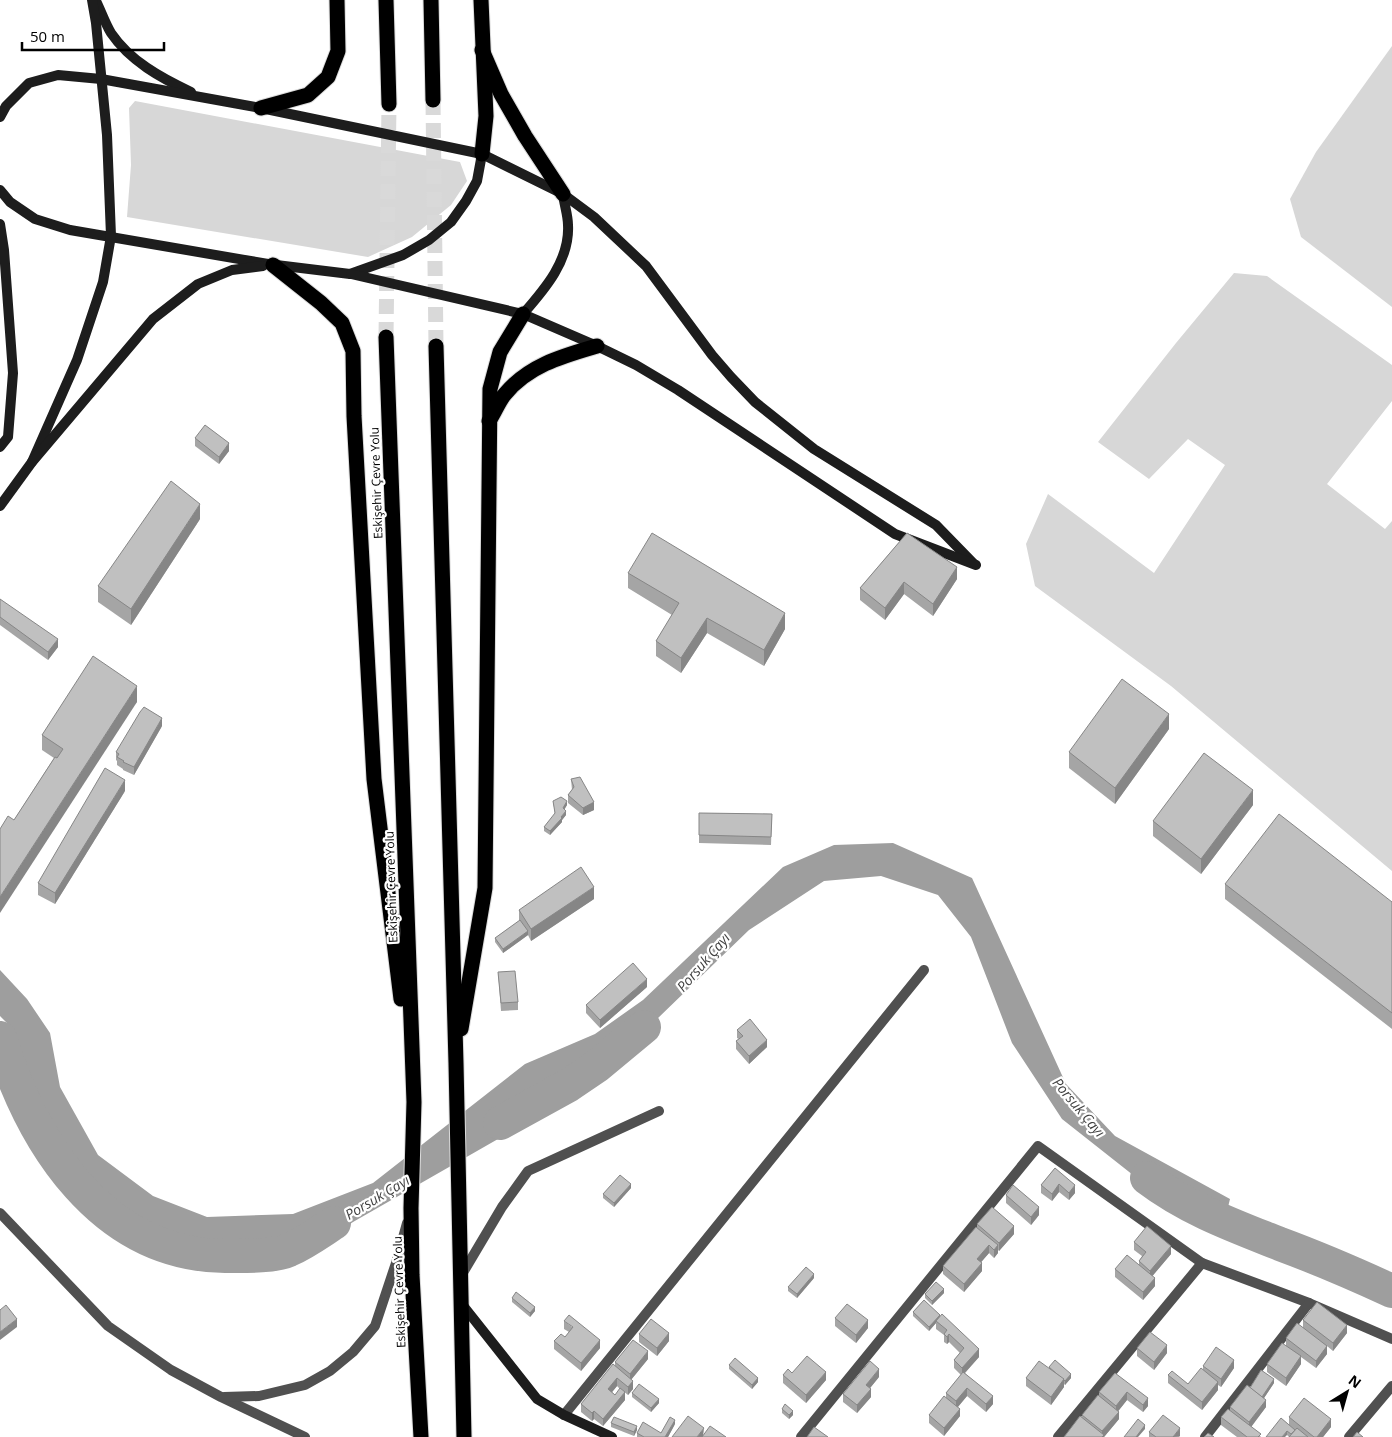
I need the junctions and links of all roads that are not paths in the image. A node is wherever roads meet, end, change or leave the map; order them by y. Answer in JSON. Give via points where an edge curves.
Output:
{"nodes":[{"id":1,"x":93,"y":0,"type":"edge"},
{"id":2,"x":337,"y":0,"type":"edge"},
{"id":3,"x":386,"y":0,"type":"edge"},
{"id":4,"x":431,"y":0,"type":"edge"},
{"id":5,"x":481,"y":0,"type":"edge"},
{"id":6,"x":482,"y":50,"type":"junction"},
{"id":7,"x":101,"y":79,"type":"junction"},
{"id":8,"x":208,"y":99,"type":"junction"},
{"id":9,"x":433,"y":100,"type":"tunnel mouth"},
{"id":10,"x":389,"y":104,"type":"tunnel mouth"},
{"id":11,"x":261,"y":108,"type":"junction"},
{"id":12,"x":0,"y":117,"type":"edge"},
{"id":13,"x":482,"y":154,"type":"junction"},
{"id":14,"x":0,"y":190,"type":"edge"},
{"id":15,"x":563,"y":194,"type":"junction"},
{"id":16,"x":0,"y":224,"type":"edge"},
{"id":17,"x":111,"y":236,"type":"junction"},
{"id":18,"x":273,"y":265,"type":"junction"},
{"id":19,"x":350,"y":274,"type":"junction"},
{"id":20,"x":523,"y":314,"type":"junction"},
{"id":21,"x":386,"y":337,"type":"tunnel mouth"},
{"id":22,"x":436,"y":346,"type":"tunnel mouth"},
{"id":23,"x":597,"y":346,"type":"junction"},
{"id":24,"x":489,"y":422,"type":"junction"},
{"id":25,"x":0,"y":447,"type":"edge"},
{"id":26,"x":32,"y":462,"type":"junction"},
{"id":27,"x":0,"y":506,"type":"edge"},
{"id":28,"x":924,"y":970,"type":"dead end"},
{"id":29,"x":456,"y":1063,"type":"junction"},
{"id":30,"x":414,"y":1102,"type":"junction"},
{"id":31,"x":659,"y":1112,"type":"dead end"},
{"id":32,"x":411,"y":1208,"type":"junction"},
{"id":33,"x":0,"y":1214,"type":"edge"},
{"id":34,"x":1202,"y":1264,"type":"junction"},
{"id":35,"x":460,"y":1278,"type":"junction"},
{"id":36,"x":461,"y":1302,"type":"junction"},
{"id":37,"x":1309,"y":1303,"type":"junction"},
{"id":38,"x":1392,"y":1339,"type":"edge"},
{"id":39,"x":1392,"y":1386,"type":"edge"},
{"id":40,"x":221,"y":1397,"type":"junction"},
{"id":41,"x":564,"y":1415,"type":"junction"},
{"id":42,"x":305,"y":1437,"type":"edge"},
{"id":43,"x":421,"y":1437,"type":"edge"},
{"id":44,"x":464,"y":1437,"type":"edge"},
{"id":45,"x":612,"y":1437,"type":"edge"},
{"id":46,"x":800,"y":1437,"type":"edge"},
{"id":47,"x":1058,"y":1437,"type":"edge"},
{"id":48,"x":1205,"y":1437,"type":"edge"},
{"id":49,"x":1349,"y":1437,"type":"edge"}],
"edges":[{"from":1,"to":7,"type":"street"},
{"from":1,"to":8,"type":"street","via":[[111,32],[132,56],[164,80]]},
{"from":2,"to":11,"type":"highway","via":[[338,51],[328,76],[308,95]]},
{"from":3,"to":10,"type":"highway"},
{"from":4,"to":9,"type":"highway"},
{"from":5,"to":6,"type":"highway"},
{"from":6,"to":13,"type":"highway","via":[[486,116]]},
{"from":6,"to":15,"type":"highway","via":[[501,94]]},
{"from":7,"to":8,"type":"street"},
{"from":7,"to":12,"type":"street","via":[[58,75],[29,83],[6,106]]},
{"from":7,"to":17,"type":"street"},
{"from":8,"to":11,"type":"street"},
{"from":11,"to":13,"type":"street"},
{"from":13,"to":15,"type":"street"},
{"from":13,"to":19,"type":"street","via":[[477,180],[451,222],[430,240],[403,256]]},
{"from":14,"to":17,"type":"street","via":[[10,202],[35,219],[70,230]]},
{"from":15,"to":20,"type":"street","via":[[568,225],[565,250],[554,274]]},
{"from":15,"to":23,"type":"street","via":[[594,217],[646,266],[712,355],[755,402],[814,450],[936,525],[976,565],[895,534],[678,390]]},
{"from":16,"to":25,"type":"street","via":[[13,373],[8,437]]},
{"from":17,"to":18,"type":"street"},
{"from":17,"to":26,"type":"street","via":[[103,282],[77,360]]},
{"from":18,"to":19,"type":"street"},
{"from":18,"to":26,"type":"street","via":[[232,270],[198,284],[153,320]]},
{"from":18,"to":30,"type":"highway","via":[[342,323],[353,350],[374,778]]},
{"from":19,"to":20,"type":"street"},
{"from":20,"to":23,"type":"street"},
{"from":20,"to":24,"type":"highway","via":[[500,352],[490,389]]},
{"from":21,"to":30,"type":"highway","name":"Eskişehir Çevre Yolu"},
{"from":22,"to":29,"type":"highway"},
{"from":23,"to":24,"type":"highway","via":[[559,357],[528,372],[505,394]]},
{"from":24,"to":29,"type":"highway","via":[[485,888]]},
{"from":26,"to":27,"type":"street"},
{"from":28,"to":41,"type":"street"},
{"from":29,"to":35,"type":"highway"},
{"from":30,"to":32,"type":"highway","name":"Eskişehir Çevre Yolu"},
{"from":31,"to":35,"type":"street","via":[[528,1171],[502,1207]]},
{"from":32,"to":40,"type":"street","via":[[375,1326],[353,1352],[330,1372],[305,1385],[259,1396]]},
{"from":32,"to":43,"type":"highway","name":"Eskişehir Çevre Yolu"},
{"from":33,"to":40,"type":"street","via":[[108,1326],[171,1370]]},
{"from":34,"to":37,"type":"street"},
{"from":34,"to":46,"type":"street","via":[[1038,1146]]},
{"from":34,"to":47,"type":"street"},
{"from":35,"to":36,"type":"highway"},
{"from":36,"to":41,"type":"street","via":[[537,1399]]},
{"from":36,"to":44,"type":"highway"},
{"from":37,"to":38,"type":"street"},
{"from":37,"to":48,"type":"street"},
{"from":39,"to":49,"type":"street"},
{"from":40,"to":42,"type":"street"},
{"from":41,"to":45,"type":"street"}]}
